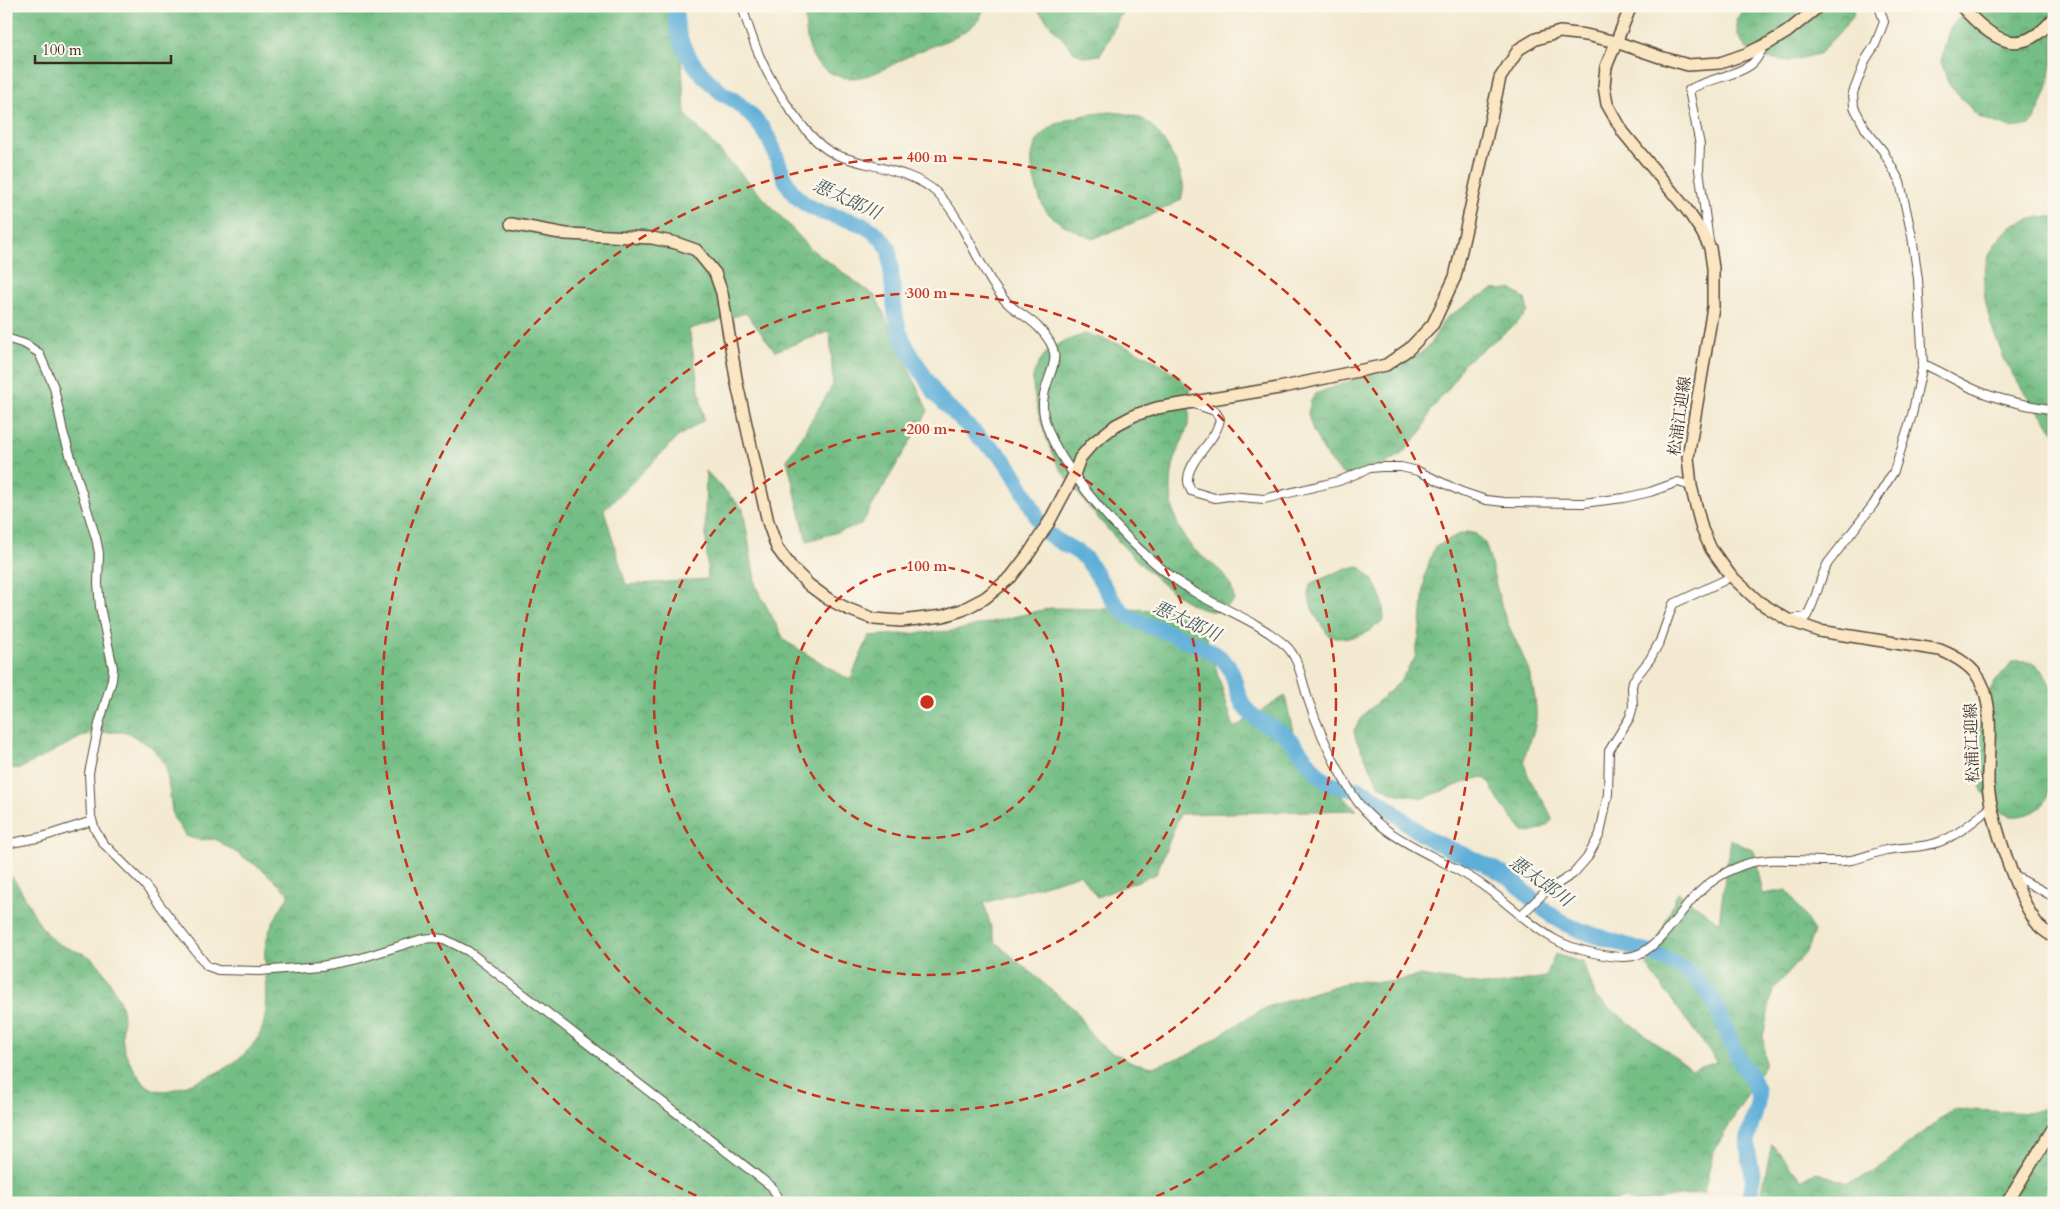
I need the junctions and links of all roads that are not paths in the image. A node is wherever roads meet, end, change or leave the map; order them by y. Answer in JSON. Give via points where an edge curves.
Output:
{"nodes":[{"id":1,"x":742,"y":6,"type":"edge"},
{"id":2,"x":1632,"y":6,"type":"edge"},
{"id":3,"x":1820,"y":6,"type":"edge"},
{"id":4,"x":1878,"y":6,"type":"edge"},
{"id":5,"x":1961,"y":6,"type":"edge"},
{"id":6,"x":2054,"y":18,"type":"edge"},
{"id":7,"x":1616,"y":42,"type":"junction"},
{"id":8,"x":1764,"y":46,"type":"junction"},
{"id":9,"x":511,"y":224,"type":"dead end"},
{"id":10,"x":1710,"y":248,"type":"junction"},
{"id":11,"x":6,"y":338,"type":"edge"},
{"id":12,"x":1923,"y":364,"type":"junction"},
{"id":13,"x":1191,"y":403,"type":"junction"},
{"id":14,"x":2054,"y":410,"type":"edge"},
{"id":15,"x":1074,"y":475,"type":"junction"},
{"id":16,"x":1691,"y":486,"type":"junction"},
{"id":17,"x":1730,"y":575,"type":"junction"},
{"id":18,"x":1788,"y":620,"type":"junction"},
{"id":19,"x":1992,"y":808,"type":"junction"},
{"id":20,"x":92,"y":820,"type":"junction"},
{"id":21,"x":6,"y":844,"type":"edge"},
{"id":22,"x":2013,"y":875,"type":"junction"},
{"id":23,"x":2054,"y":897,"type":"edge"},
{"id":24,"x":1520,"y":916,"type":"junction"},
{"id":25,"x":2054,"y":937,"type":"edge"},
{"id":26,"x":2054,"y":1127,"type":"edge"},
{"id":27,"x":780,"y":1203,"type":"edge"},
{"id":28,"x":2007,"y":1203,"type":"edge"}],
"edges":[{"from":1,"to":15,"type":"street","via":[[759,56],[774,84],[818,144],[831,154],[910,177],[939,195],[957,218],[996,290],[1007,304],[1040,329],[1052,345],[1056,357],[1043,403],[1046,424]]},
{"from":2,"to":7,"type":"street","name":"松浦江迎線"},
{"from":3,"to":8,"type":"street"},
{"from":4,"to":12,"type":"street","via":[[1884,22],[1853,93],[1854,107],[1900,182],[1918,279]]},
{"from":5,"to":6,"type":"street","via":[[2004,42],[2029,39],[2044,30]]},
{"from":7,"to":8,"type":"street","via":[[1688,64],[1720,63]]},
{"from":7,"to":10,"type":"street","name":"松浦江迎線","via":[[1606,67],[1604,86],[1607,104],[1624,132],[1688,210]]},
{"from":7,"to":13,"type":"street","via":[[1560,32],[1536,39],[1519,49],[1509,62],[1500,78],[1455,277],[1433,324],[1409,349],[1386,365]]},
{"from":8,"to":10,"type":"street","via":[[1753,63],[1731,74],[1699,83],[1689,90],[1700,145],[1699,170]]},
{"from":9,"to":15,"type":"street","via":[[566,234],[652,238],[696,250],[706,261],[715,273],[722,294],[737,384],[768,522],[778,548],[809,585],[848,609],[874,619],[901,620],[943,616],[985,598],[1011,577],[1030,552]]},
{"from":10,"to":16,"type":"street","name":"松浦江迎線","via":[[1712,307],[1688,457]]},
{"from":11,"to":20,"type":"street","via":[[39,353],[54,387],[63,432],[99,553],[98,584],[113,668],[90,773]]},
{"from":12,"to":14,"type":"street","via":[[1984,394]]},
{"from":12,"to":18,"type":"street","via":[[1912,415],[1894,471],[1873,505],[1828,564],[1806,617]]},
{"from":13,"to":15,"type":"street","via":[[1156,408],[1116,425],[1080,458]]},
{"from":13,"to":16,"type":"street","via":[[1215,411],[1220,419],[1218,429],[1191,468],[1187,480],[1191,491],[1215,498],[1264,499],[1381,467],[1418,471],[1462,492],[1504,502],[1583,504],[1650,492],[1678,482]]},
{"from":15,"to":24,"type":"street","via":[[1111,520],[1170,575],[1289,648],[1327,746],[1362,808],[1404,842],[1478,882]]},
{"from":16,"to":17,"type":"street","name":"松浦江迎線","via":[[1711,549]]},
{"from":17,"to":18,"type":"street","name":"松浦江迎線","via":[[1759,602]]},
{"from":17,"to":24,"type":"street","via":[[1673,604],[1660,641],[1633,680],[1630,717],[1609,751],[1608,794],[1600,834],[1587,858],[1573,874],[1545,892]]},
{"from":18,"to":19,"type":"street","name":"松浦江迎線","via":[[1819,631],[1940,650],[1971,669],[1982,683],[1987,701],[1988,784]]},
{"from":19,"to":22,"type":"street","name":"松浦江迎線"},
{"from":19,"to":24,"type":"street","via":[[1938,843],[1883,851],[1851,860],[1789,860],[1741,866],[1713,880],[1696,894],[1660,938],[1634,956],[1595,954],[1557,942]]},
{"from":20,"to":21,"type":"street","via":[[42,837]]},
{"from":20,"to":27,"type":"street","via":[[94,830],[103,843],[144,884],[207,966],[218,970],[260,971],[320,966],[358,959],[422,939],[444,939],[468,951],[549,1012],[772,1187]]},
{"from":22,"to":23,"type":"street"},
{"from":22,"to":25,"type":"street","name":"松浦江迎線","via":[[2036,920]]},
{"from":26,"to":28,"type":"street"}]}
